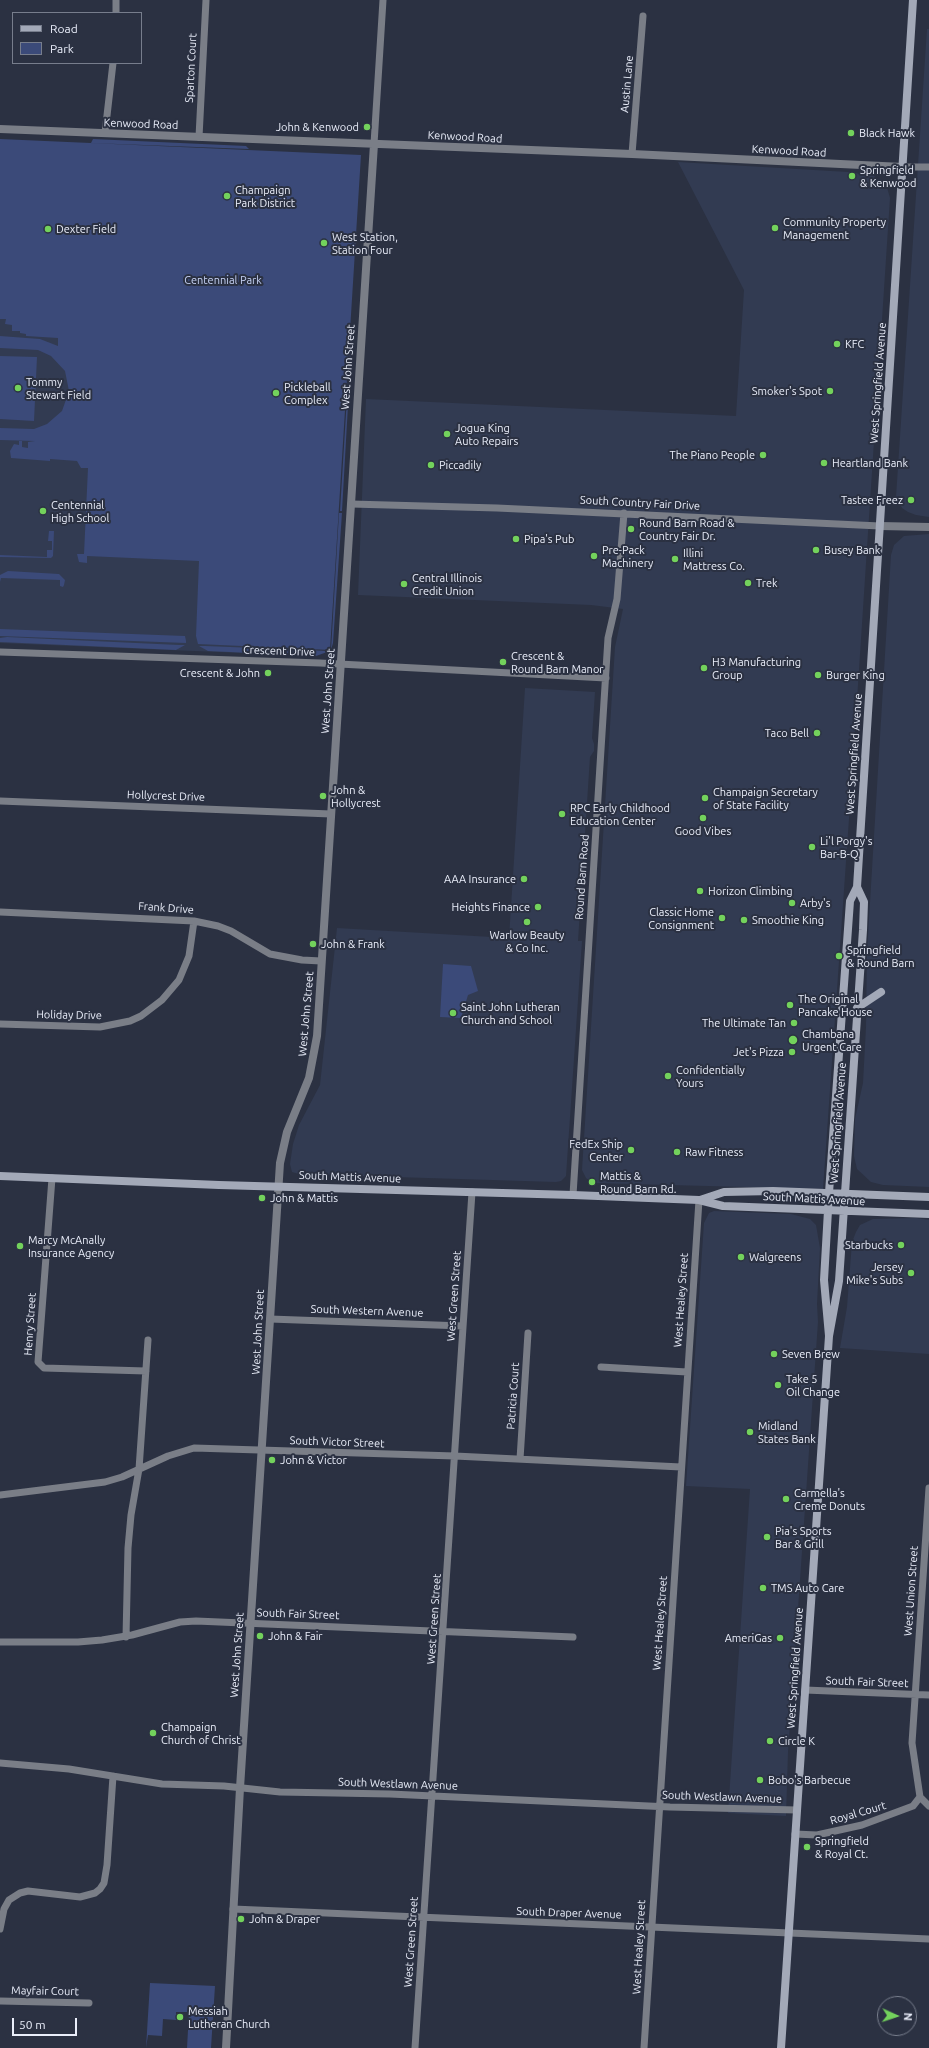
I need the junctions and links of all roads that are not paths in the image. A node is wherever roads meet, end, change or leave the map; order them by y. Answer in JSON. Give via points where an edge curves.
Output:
{"nodes":[{"id":1,"x":116,"y":0,"type":"edge"},
{"id":2,"x":206,"y":0,"type":"edge"},
{"id":3,"x":383,"y":0,"type":"edge"},
{"id":4,"x":913,"y":0,"type":"edge"},
{"id":5,"x":116,"y":12,"type":"edge"},
{"id":6,"x":643,"y":16,"type":"dead end"},
{"id":7,"x":112,"y":64,"type":"edge"},
{"id":8,"x":0,"y":129,"type":"edge"},
{"id":9,"x":105,"y":133,"type":"junction"},
{"id":10,"x":199,"y":137,"type":"junction"},
{"id":11,"x":374,"y":144,"type":"junction"},
{"id":12,"x":632,"y":154,"type":"junction"},
{"id":13,"x":903,"y":166,"type":"junction"},
{"id":14,"x":929,"y":167,"type":"edge"},
{"id":15,"x":351,"y":504,"type":"junction"},
{"id":16,"x":624,"y":513,"type":"junction"},
{"id":17,"x":880,"y":526,"type":"junction"},
{"id":18,"x":929,"y":527,"type":"edge"},
{"id":19,"x":0,"y":652,"type":"edge"},
{"id":20,"x":340,"y":665,"type":"junction"},
{"id":21,"x":606,"y":678,"type":"junction"},
{"id":22,"x":0,"y":801,"type":"edge"},
{"id":23,"x":331,"y":814,"type":"junction"},
{"id":24,"x":857,"y":887,"type":"junction"},
{"id":25,"x":0,"y":912,"type":"edge"},
{"id":26,"x":194,"y":921,"type":"junction"},
{"id":27,"x":322,"y":961,"type":"junction"},
{"id":28,"x":881,"y":992,"type":"dead end"},
{"id":29,"x":857,"y":1008,"type":"junction"},
{"id":30,"x":0,"y":1024,"type":"edge"},
{"id":31,"x":0,"y":1176,"type":"edge"},
{"id":32,"x":52,"y":1178,"type":"junction"},
{"id":33,"x":279,"y":1186,"type":"junction"},
{"id":34,"x":472,"y":1192,"type":"junction"},
{"id":35,"x":829,"y":1193,"type":"junction"},
{"id":36,"x":573,"y":1194,"type":"junction"},
{"id":37,"x":845,"y":1194,"type":"junction"},
{"id":38,"x":929,"y":1197,"type":"edge"},
{"id":39,"x":699,"y":1200,"type":"junction"},
{"id":40,"x":828,"y":1211,"type":"junction"},
{"id":41,"x":844,"y":1212,"type":"junction"},
{"id":42,"x":929,"y":1214,"type":"edge"},
{"id":43,"x":270,"y":1319,"type":"junction"},
{"id":44,"x":463,"y":1326,"type":"junction"},
{"id":45,"x":528,"y":1333,"type":"dead end"},
{"id":46,"x":829,"y":1336,"type":"junction"},
{"id":47,"x":148,"y":1340,"type":"dead end"},
{"id":48,"x":601,"y":1367,"type":"dead end"},
{"id":49,"x":146,"y":1371,"type":"junction"},
{"id":50,"x":687,"y":1372,"type":"junction"},
{"id":51,"x":262,"y":1450,"type":"junction"},
{"id":52,"x":455,"y":1456,"type":"junction"},
{"id":53,"x":520,"y":1459,"type":"junction"},
{"id":54,"x":681,"y":1467,"type":"junction"},
{"id":55,"x":139,"y":1469,"type":"junction"},
{"id":56,"x":929,"y":1488,"type":"edge"},
{"id":57,"x":0,"y":1495,"type":"edge"},
{"id":58,"x":250,"y":1623,"type":"junction"},
{"id":59,"x":444,"y":1632,"type":"junction"},
{"id":60,"x":126,"y":1637,"type":"junction"},
{"id":61,"x":573,"y":1637,"type":"dead end"},
{"id":62,"x":0,"y":1642,"type":"edge"},
{"id":63,"x":805,"y":1690,"type":"junction"},
{"id":64,"x":914,"y":1695,"type":"junction"},
{"id":65,"x":929,"y":1695,"type":"edge"},
{"id":66,"x":0,"y":1763,"type":"edge"},
{"id":67,"x":113,"y":1776,"type":"junction"},
{"id":68,"x":240,"y":1788,"type":"junction"},
{"id":69,"x":433,"y":1796,"type":"junction"},
{"id":70,"x":920,"y":1797,"type":"junction"},
{"id":71,"x":659,"y":1806,"type":"junction"},
{"id":72,"x":929,"y":1806,"type":"edge"},
{"id":73,"x":797,"y":1810,"type":"junction"},
{"id":74,"x":795,"y":1834,"type":"junction"},
{"id":75,"x":233,"y":1909,"type":"junction"},
{"id":76,"x":424,"y":1917,"type":"junction"},
{"id":77,"x":651,"y":1926,"type":"junction"},
{"id":78,"x":0,"y":1929,"type":"edge"},
{"id":79,"x":789,"y":1933,"type":"junction"},
{"id":80,"x":929,"y":1939,"type":"edge"},
{"id":81,"x":0,"y":2001,"type":"edge"},
{"id":82,"x":89,"y":2003,"type":"dead end"},
{"id":83,"x":226,"y":2048,"type":"edge"},
{"id":84,"x":415,"y":2048,"type":"edge"},
{"id":85,"x":644,"y":2048,"type":"edge"},
{"id":86,"x":781,"y":2048,"type":"edge"}],
"edges":[{"from":1,"to":5,"type":"street"},
{"from":2,"to":10,"type":"street","name":"Sparton Court"},
{"from":3,"to":11,"type":"street","name":"West John Street"},
{"from":4,"to":13,"type":"main road","name":"West Springfield Avenue"},
{"from":6,"to":12,"type":"street","name":"Austin Lane"},
{"from":7,"to":9,"type":"street"},
{"from":8,"to":9,"type":"street","name":"Kenwood Road"},
{"from":9,"to":10,"type":"street","name":"Kenwood Road"},
{"from":10,"to":11,"type":"street","name":"Kenwood Road"},
{"from":11,"to":12,"type":"street","name":"Kenwood Road"},
{"from":11,"to":15,"type":"street","name":"West John Street"},
{"from":12,"to":13,"type":"street","name":"Kenwood Road"},
{"from":13,"to":14,"type":"street","name":"Kenwood Road"},
{"from":13,"to":17,"type":"main road","name":"West Springfield Avenue"},
{"from":15,"to":16,"type":"street","name":"South Country Fair Drive"},
{"from":15,"to":20,"type":"street","name":"West John Street"},
{"from":16,"to":17,"type":"street","name":"South Country Fair Drive"},
{"from":16,"to":21,"type":"street","name":"Round Barn Road","via":[[618,592],[608,638]]},
{"from":17,"to":18,"type":"street","name":"South Country Fair Drive"},
{"from":17,"to":24,"type":"main road","name":"West Springfield Avenue"},
{"from":19,"to":20,"type":"street","name":"Crescent Drive"},
{"from":20,"to":21,"type":"street","name":"Crescent Drive"},
{"from":20,"to":23,"type":"street","name":"West John Street"},
{"from":21,"to":36,"type":"street","name":"Round Barn Road"},
{"from":22,"to":23,"type":"street","name":"Hollycrest Drive"},
{"from":23,"to":27,"type":"street","name":"West John Street"},
{"from":24,"to":29,"type":"main road","name":"West Springfield Avenue","via":[[864,902]]},
{"from":24,"to":35,"type":"main road","name":"West Springfield Avenue","via":[[849,908]]},
{"from":25,"to":26,"type":"street","name":"Frank Drive"},
{"from":26,"to":27,"type":"street","name":"Frank Drive","via":[[218,926],[270,954]]},
{"from":26,"to":30,"type":"street","name":"Holiday Drive","via":[[189,956],[179,980],[162,1000],[141,1016],[100,1028]]},
{"from":27,"to":33,"type":"street","name":"West John Street","via":[[314,1059],[283,1146]]},
{"from":28,"to":29,"type":"main road"},
{"from":29,"to":37,"type":"main road","name":"West Springfield Avenue"},
{"from":31,"to":32,"type":"main road","name":"South Mattis Avenue"},
{"from":32,"to":33,"type":"main road","name":"South Mattis Avenue"},
{"from":32,"to":49,"type":"street","name":"Henry Street","via":[[38,1362],[44,1368]]},
{"from":33,"to":34,"type":"main road","name":"South Mattis Avenue"},
{"from":33,"to":43,"type":"street","name":"West John Street"},
{"from":34,"to":36,"type":"main road","name":"South Mattis Avenue"},
{"from":34,"to":44,"type":"street","name":"West Green Street"},
{"from":35,"to":37,"type":"main road","name":"South Mattis Avenue"},
{"from":35,"to":39,"type":"main road","name":"South Mattis Avenue","via":[[724,1192]]},
{"from":35,"to":40,"type":"main road","name":"West Springfield Avenue"},
{"from":36,"to":39,"type":"main road","name":"South Mattis Avenue"},
{"from":37,"to":38,"type":"main road","name":"South Mattis Avenue"},
{"from":37,"to":41,"type":"main road","name":"West Springfield Avenue"},
{"from":39,"to":40,"type":"main road","name":"South Mattis Avenue","via":[[723,1206]]},
{"from":39,"to":50,"type":"street","name":"West Healey Street"},
{"from":40,"to":41,"type":"main road","name":"South Mattis Avenue"},
{"from":40,"to":46,"type":"main road","name":"West Springfield Avenue","via":[[824,1280]]},
{"from":41,"to":42,"type":"main road","name":"South Mattis Avenue"},
{"from":41,"to":46,"type":"main road","name":"West Springfield Avenue","via":[[839,1281]]},
{"from":43,"to":44,"type":"street","name":"South Western Avenue"},
{"from":43,"to":51,"type":"street","name":"West John Street"},
{"from":44,"to":52,"type":"street","name":"West Green Street"},
{"from":45,"to":53,"type":"street","name":"Patricia Court"},
{"from":46,"to":63,"type":"main road","name":"West Springfield Avenue"},
{"from":47,"to":49,"type":"street"},
{"from":48,"to":50,"type":"street"},
{"from":49,"to":55,"type":"street"},
{"from":50,"to":54,"type":"street","name":"West Healey Street"},
{"from":51,"to":52,"type":"street","name":"South Victor Street"},
{"from":51,"to":55,"type":"street","name":"South Victor Street","via":[[194,1448]]},
{"from":51,"to":58,"type":"street","name":"West John Street"},
{"from":52,"to":53,"type":"street","name":"South Victor Street"},
{"from":52,"to":59,"type":"street","name":"West Green Street"},
{"from":53,"to":54,"type":"street","name":"South Victor Street"},
{"from":54,"to":71,"type":"street","name":"West Healey Street"},
{"from":55,"to":57,"type":"street","name":"South Victor Street","via":[[105,1482]]},
{"from":55,"to":60,"type":"street","via":[[128,1548]]},
{"from":56,"to":64,"type":"street","name":"West Union Street"},
{"from":58,"to":59,"type":"street","name":"South Fair Street"},
{"from":58,"to":60,"type":"street","name":"South Fair Street","via":[[180,1622]]},
{"from":58,"to":68,"type":"street","name":"West John Street"},
{"from":59,"to":61,"type":"street","name":"South Fair Street"},
{"from":59,"to":69,"type":"street","name":"West Green Street"},
{"from":60,"to":62,"type":"street","name":"South Fair Street","via":[[78,1642]]},
{"from":63,"to":64,"type":"street","name":"South Fair Street"},
{"from":63,"to":73,"type":"main road","name":"West Springfield Avenue"},
{"from":64,"to":65,"type":"street","name":"South Fair Street"},
{"from":64,"to":70,"type":"street","via":[[912,1743]]},
{"from":66,"to":67,"type":"street","name":"South Westlawn Avenue","via":[[69,1768]]},
{"from":67,"to":68,"type":"street","name":"South Westlawn Avenue","via":[[162,1784]]},
{"from":67,"to":78,"type":"street","via":[[107,1865],[104,1883],[100,1889],[80,1897],[28,1891],[20,1893],[9,1900],[4,1909]]},
{"from":68,"to":69,"type":"street","name":"South Westlawn Avenue","via":[[280,1792]]},
{"from":68,"to":75,"type":"street","name":"West John Street"},
{"from":69,"to":71,"type":"street","name":"South Westlawn Avenue"},
{"from":69,"to":76,"type":"street","name":"West Green Street"},
{"from":70,"to":72,"type":"street"},
{"from":70,"to":74,"type":"street","name":"Royal Court","via":[[913,1806],[862,1825],[817,1835]]},
{"from":71,"to":73,"type":"street","name":"South Westlawn Avenue"},
{"from":71,"to":77,"type":"street","name":"West Healey Street"},
{"from":73,"to":74,"type":"main road","name":"West Springfield Avenue"},
{"from":74,"to":79,"type":"main road","name":"West Springfield Avenue"},
{"from":75,"to":76,"type":"street","name":"South Draper Avenue"},
{"from":75,"to":83,"type":"street","name":"West John Street"},
{"from":76,"to":77,"type":"street","name":"South Draper Avenue"},
{"from":76,"to":84,"type":"street","name":"West Green Street"},
{"from":77,"to":79,"type":"street","name":"South Draper Avenue"},
{"from":77,"to":85,"type":"street","name":"West Healey Street"},
{"from":79,"to":80,"type":"street","name":"South Draper Avenue"},
{"from":79,"to":86,"type":"main road","name":"West Springfield Avenue"},
{"from":81,"to":82,"type":"street","name":"Mayfair Court"}]}
